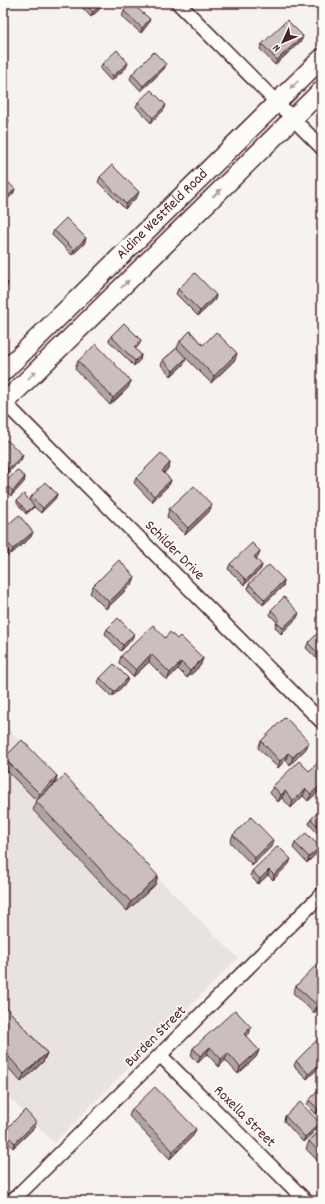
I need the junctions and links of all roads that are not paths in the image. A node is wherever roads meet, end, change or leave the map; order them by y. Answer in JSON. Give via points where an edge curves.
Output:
{"nodes":[{"id":1,"x":178,"y":3,"type":"edge"},
{"id":2,"x":322,"y":58,"type":"edge"},
{"id":3,"x":322,"y":90,"type":"edge"},
{"id":4,"x":277,"y":103,"type":"junction"},
{"id":5,"x":293,"y":119,"type":"junction"},
{"id":6,"x":322,"y":148,"type":"edge"},
{"id":7,"x":131,"y":246,"type":"junction"},
{"id":8,"x":147,"y":263,"type":"junction"},
{"id":9,"x":3,"y":372,"type":"edge"},
{"id":10,"x":3,"y":403,"type":"edge"},
{"id":11,"x":322,"y":722,"type":"edge"},
{"id":12,"x":322,"y":894,"type":"edge"},
{"id":13,"x":160,"y":1056,"type":"junction"},
{"id":14,"x":12,"y":1201,"type":"edge"},
{"id":15,"x":306,"y":1201,"type":"edge"}],
"edges":[{"from":1,"to":4,"type":"street"},
{"from":2,"to":4,"type":"main road","name":"Aldine Westfield Road","one_way":true},
{"from":3,"to":5,"type":"main road","name":"Aldine Westfield Road"},
{"from":4,"to":5,"type":"street"},
{"from":4,"to":7,"type":"main road","name":"Aldine Westfield Road"},
{"from":5,"to":6,"type":"street"},
{"from":8,"to":5,"type":"main road","name":"Aldine Westfield Road","one_way":true},
{"from":7,"to":8,"type":"main road"},
{"from":7,"to":9,"type":"main road","name":"Aldine Westfield Road"},
{"from":10,"to":8,"type":"main road","name":"Aldine Westfield Road","one_way":true},
{"from":10,"to":11,"type":"street","name":"Schilder Drive"},
{"from":12,"to":13,"type":"street","name":"Burden Street"},
{"from":13,"to":14,"type":"street","name":"Burden Street"},
{"from":13,"to":15,"type":"street","name":"Roxella Street"}]}
